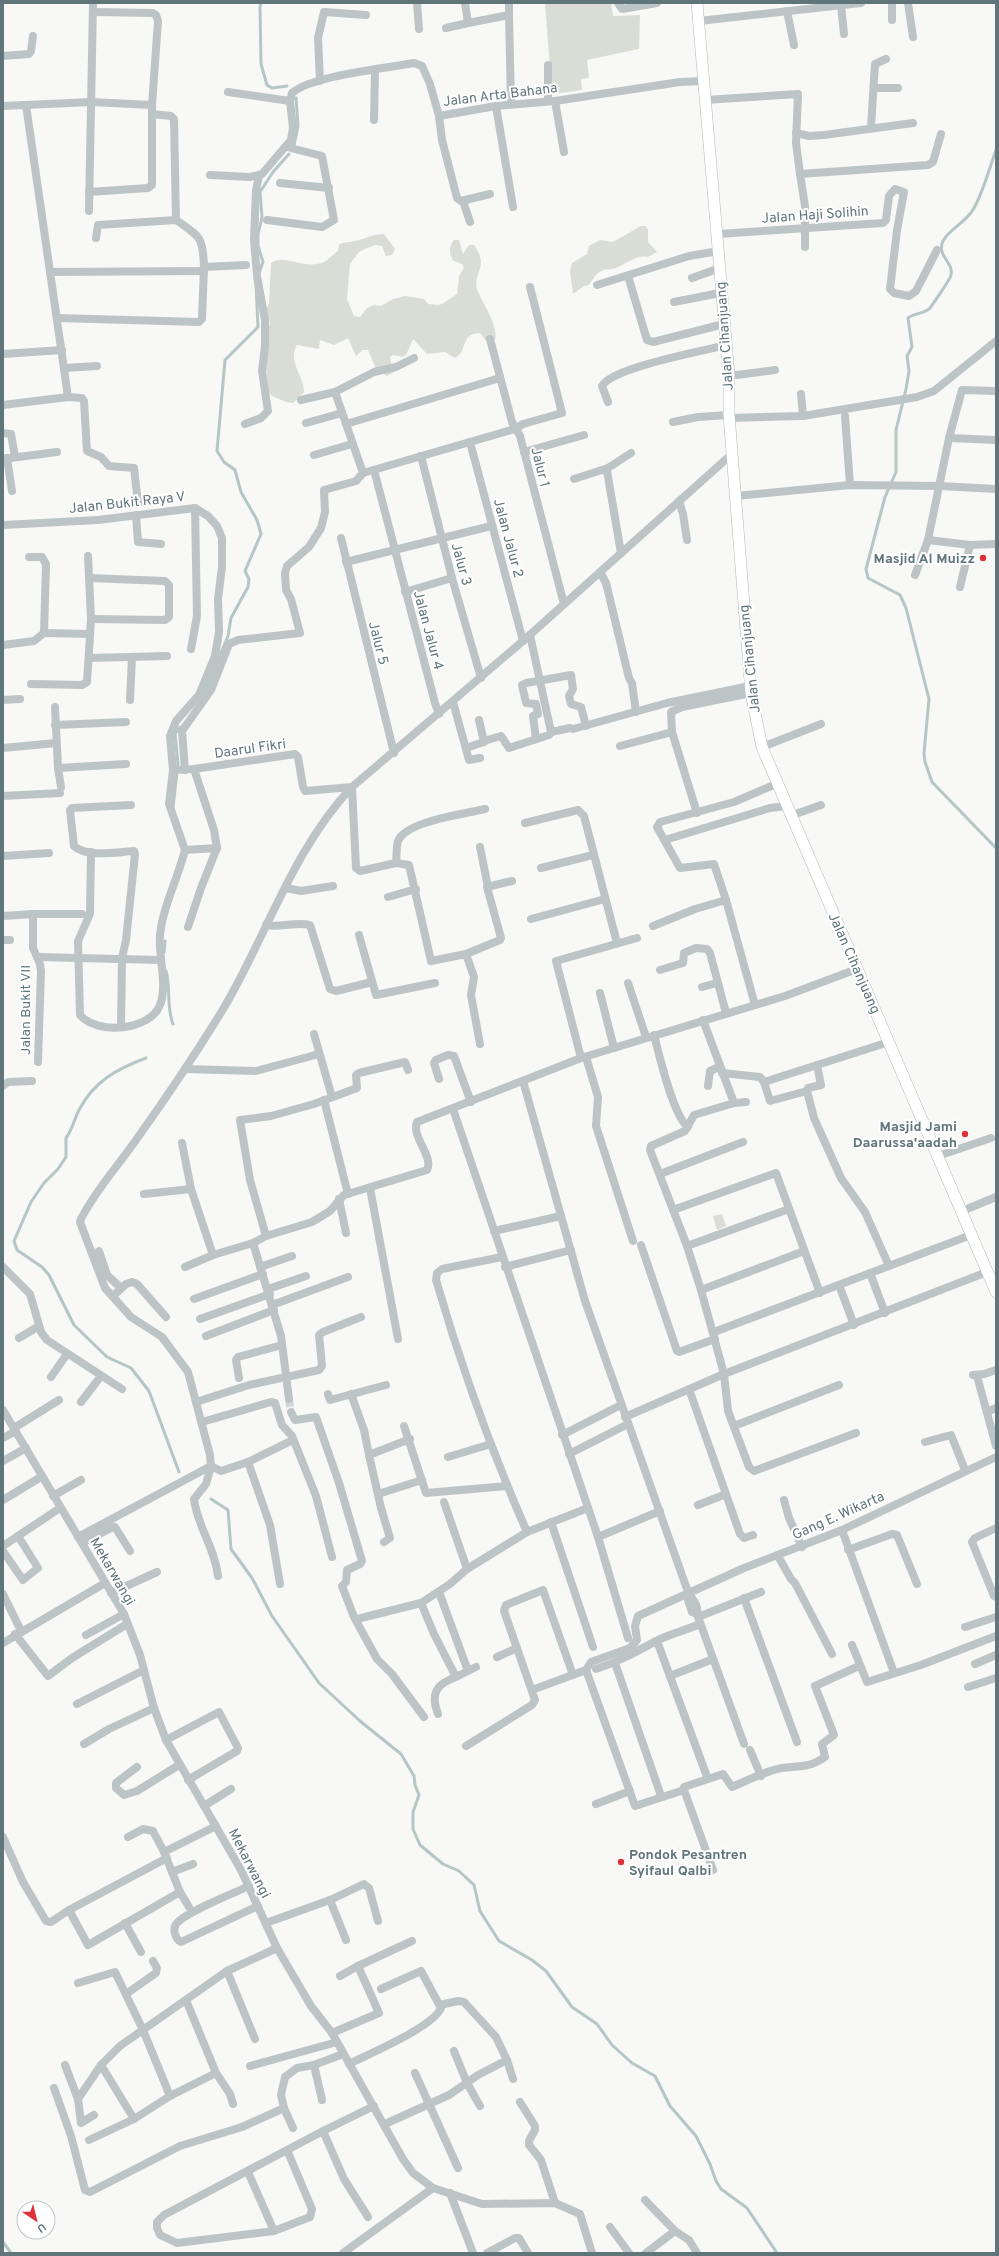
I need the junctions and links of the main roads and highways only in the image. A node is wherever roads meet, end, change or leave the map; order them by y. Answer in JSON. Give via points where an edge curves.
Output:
{"nodes":[{"id":1,"x":697,"y":3,"type":"edge"},
{"id":2,"x":996,"y":1292,"type":"edge"}],
"edges":[{"from":1,"to":2,"type":"main road","name":"Jalan Cihanjuang","via":[[729,376],[729,416],[750,689],[762,747]]}]}
